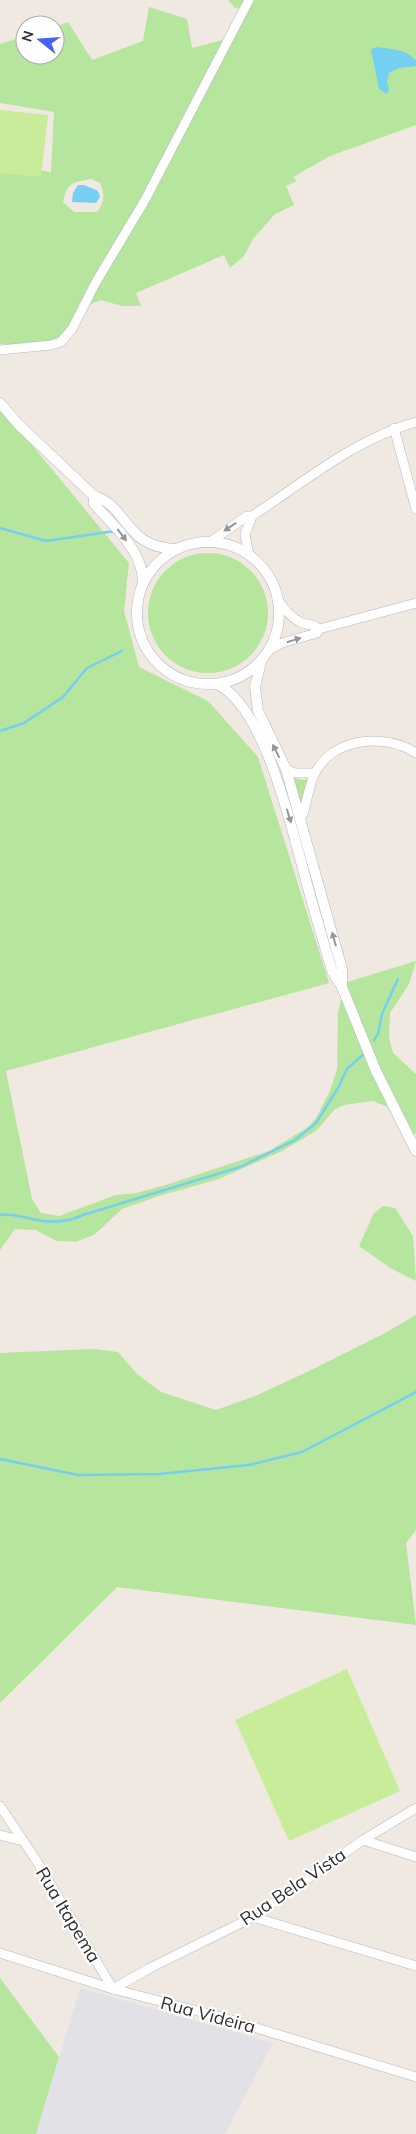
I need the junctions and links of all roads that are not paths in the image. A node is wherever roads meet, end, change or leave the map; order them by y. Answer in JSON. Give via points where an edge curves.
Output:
{"nodes":[{"id":1,"x":249,"y":0,"type":"edge"},
{"id":2,"x":0,"y":350,"type":"edge"},
{"id":3,"x":0,"y":403,"type":"edge"},
{"id":4,"x":416,"y":422,"type":"edge"},
{"id":5,"x":394,"y":428,"type":"junction"},
{"id":6,"x":94,"y":496,"type":"junction"},
{"id":7,"x":416,"y":508,"type":"edge"},
{"id":8,"x":252,"y":516,"type":"junction"},
{"id":9,"x":210,"y":542,"type":"junction"},
{"id":10,"x":179,"y":549,"type":"junction"},
{"id":11,"x":249,"y":555,"type":"junction"},
{"id":12,"x":143,"y":586,"type":"junction"},
{"id":13,"x":278,"y":599,"type":"junction"},
{"id":14,"x":416,"y":603,"type":"edge"},
{"id":15,"x":319,"y":629,"type":"junction"},
{"id":16,"x":266,"y":654,"type":"junction"},
{"id":17,"x":217,"y":684,"type":"junction"},
{"id":18,"x":416,"y":753,"type":"edge"},
{"id":19,"x":286,"y":769,"type":"junction"},
{"id":20,"x":315,"y":773,"type":"junction"},
{"id":21,"x":300,"y":817,"type":"junction"},
{"id":22,"x":342,"y":987,"type":"junction"},
{"id":23,"x":416,"y":1151,"type":"edge"},
{"id":24,"x":0,"y":1806,"type":"edge"},
{"id":25,"x":416,"y":1808,"type":"edge"},
{"id":26,"x":0,"y":1835,"type":"edge"},
{"id":27,"x":363,"y":1840,"type":"junction"},
{"id":28,"x":23,"y":1841,"type":"junction"},
{"id":29,"x":416,"y":1857,"type":"edge"},
{"id":30,"x":253,"y":1917,"type":"junction"},
{"id":31,"x":0,"y":1953,"type":"edge"},
{"id":32,"x":416,"y":1966,"type":"edge"},
{"id":33,"x":113,"y":1989,"type":"junction"},
{"id":34,"x":416,"y":2077,"type":"edge"}],
"edges":[{"from":1,"to":2,"type":"street","via":[[145,200],[72,329],[61,342],[51,345]]},
{"from":3,"to":6,"type":"street"},
{"from":4,"to":5,"type":"street"},
{"from":5,"to":7,"type":"street"},
{"from":5,"to":8,"type":"street","via":[[370,439]]},
{"from":6,"to":10,"type":"street","via":[[105,499],[133,532],[146,542],[165,549]]},
{"from":6,"to":12,"type":"street","one_way":true,"via":[[94,504],[133,550],[143,575]]},
{"from":8,"to":9,"type":"street","one_way":true,"via":[[247,516]]},
{"from":8,"to":11,"type":"street","via":[[245,534]]},
{"from":9,"to":10,"type":"street"},
{"from":9,"to":11,"type":"street","via":[[230,546]]},
{"from":10,"to":12,"type":"street","via":[[154,568]]},
{"from":11,"to":13,"type":"street","via":[[264,570]]},
{"from":12,"to":17,"type":"street","via":[[138,628],[152,657],[181,679],[196,684]]},
{"from":13,"to":15,"type":"street","via":[[294,618]]},
{"from":13,"to":16,"type":"street","via":[[279,620],[274,641]]},
{"from":14,"to":15,"type":"street"},
{"from":16,"to":15,"type":"street","one_way":true,"via":[[282,643],[317,633]]},
{"from":16,"to":17,"type":"street","via":[[242,676]]},
{"from":19,"to":16,"type":"street","one_way":true,"via":[[260,718],[256,703],[256,679]]},
{"from":17,"to":22,"type":"street","one_way":true,"via":[[227,689],[242,705],[277,778],[332,971]]},
{"from":18,"to":20,"type":"street","via":[[386,741],[360,742],[334,753]]},
{"from":19,"to":20,"type":"street","via":[[295,773]]},
{"from":19,"to":21,"type":"street"},
{"from":20,"to":21,"type":"street"},
{"from":22,"to":21,"type":"street","one_way":true,"via":[[342,969]]},
{"from":22,"to":23,"type":"street","via":[[376,1070]]},
{"from":24,"to":28,"type":"street","name":"Rua Itapema"},
{"from":25,"to":27,"type":"street","name":"Rua Bela Vista"},
{"from":26,"to":28,"type":"street"},
{"from":27,"to":29,"type":"street"},
{"from":27,"to":30,"type":"street","name":"Rua Bela Vista"},
{"from":28,"to":33,"type":"street","name":"Rua Itapema"},
{"from":30,"to":32,"type":"street"},
{"from":30,"to":33,"type":"street","name":"Rua Bela Vista"},
{"from":31,"to":33,"type":"street","name":"Rua Videira"},
{"from":33,"to":34,"type":"street","name":"Rua Videira"}]}
